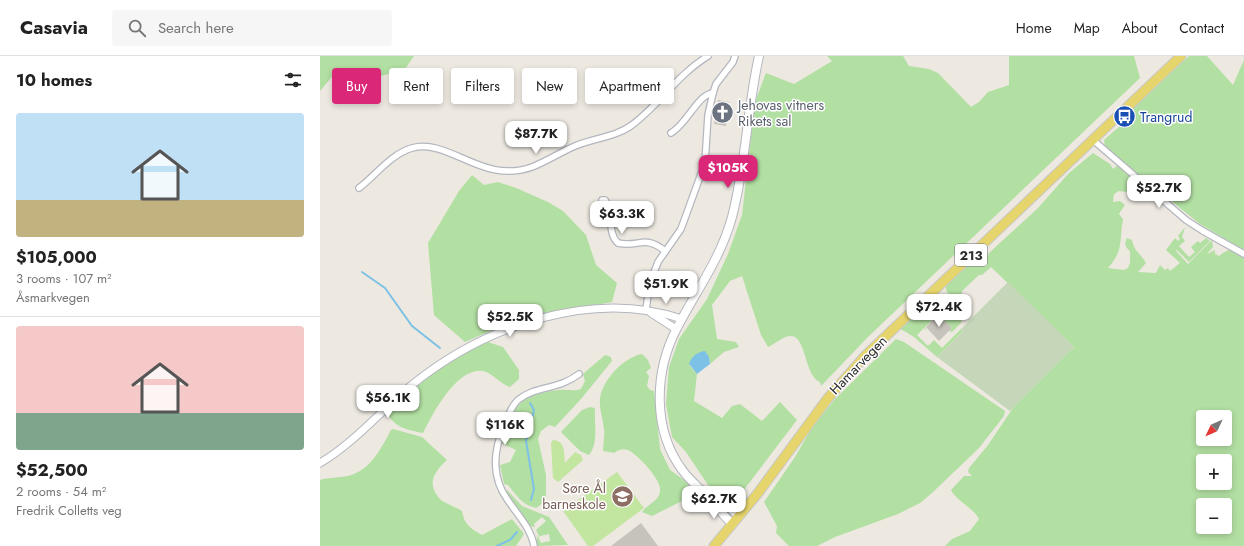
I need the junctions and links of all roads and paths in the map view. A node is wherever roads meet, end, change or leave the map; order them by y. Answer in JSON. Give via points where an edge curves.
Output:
{"nodes":[{"id":1,"x":708,"y":56,"type":"edge"},
{"id":2,"x":735,"y":56,"type":"edge"},
{"id":3,"x":759,"y":56,"type":"edge"},
{"id":4,"x":1181,"y":56,"type":"edge"},
{"id":5,"x":713,"y":93,"type":"junction"},
{"id":6,"x":671,"y":133,"type":"dead end"},
{"id":7,"x":1093,"y":140,"type":"junction"},
{"id":8,"x":359,"y":188,"type":"dead end"},
{"id":9,"x":602,"y":200,"type":"dead end"},
{"id":10,"x":666,"y":251,"type":"junction"},
{"id":11,"x":1244,"y":254,"type":"edge"},
{"id":12,"x":646,"y":310,"type":"junction"},
{"id":13,"x":682,"y":319,"type":"junction"},
{"id":14,"x":676,"y":329,"type":"junction"},
{"id":15,"x":579,"y":374,"type":"dead end"},
{"id":16,"x":320,"y":463,"type":"edge"},
{"id":17,"x":711,"y":500,"type":"junction"},
{"id":18,"x":739,"y":516,"type":"junction"},
{"id":19,"x":733,"y":524,"type":"junction"},
{"id":20,"x":534,"y":546,"type":"edge"},
{"id":21,"x":714,"y":546,"type":"edge"}],
"edges":[{"from":1,"to":8,"type":"street","via":[[687,71],[632,125],[609,136],[577,145],[532,167],[503,172],[473,164],[438,149],[417,148],[395,157]]},
{"from":2,"to":5,"type":"street","via":[[716,84]]},
{"from":3,"to":13,"type":"main road","via":[[732,218],[706,278]]},
{"from":4,"to":7,"type":"main road","name":"Hamarvegen","number":"213"},
{"from":5,"to":6,"type":"street","via":[[703,96],[686,120]]},
{"from":5,"to":10,"type":"street","via":[[708,116],[705,163],[686,220]]},
{"from":7,"to":11,"type":"street","via":[[1186,220]]},
{"from":7,"to":18,"type":"main road","name":"Hamarvegen","number":"213","via":[[866,355],[828,398]]},
{"from":9,"to":10,"type":"street","via":[[608,205],[612,235],[618,243],[652,242]]},
{"from":10,"to":12,"type":"street","via":[[652,275]]},
{"from":12,"to":13,"type":"street"},
{"from":12,"to":14,"type":"street"},
{"from":12,"to":16,"type":"street","via":[[621,307],[582,311],[502,330],[435,367]]},
{"from":13,"to":14,"type":"main road"},
{"from":14,"to":17,"type":"main road","via":[[666,353],[661,376],[663,427],[671,452],[680,466]]},
{"from":15,"to":20,"type":"street","via":[[562,384],[532,392],[519,399],[511,410],[497,442],[495,458],[502,489],[531,534]]},
{"from":17,"to":18,"type":"main road","via":[[730,508]]},
{"from":17,"to":19,"type":"main road"},
{"from":18,"to":19,"type":"main road","name":"Hamarvegen","number":"213"},
{"from":19,"to":21,"type":"main road","name":"Hamarvegen","number":"213"}]}
